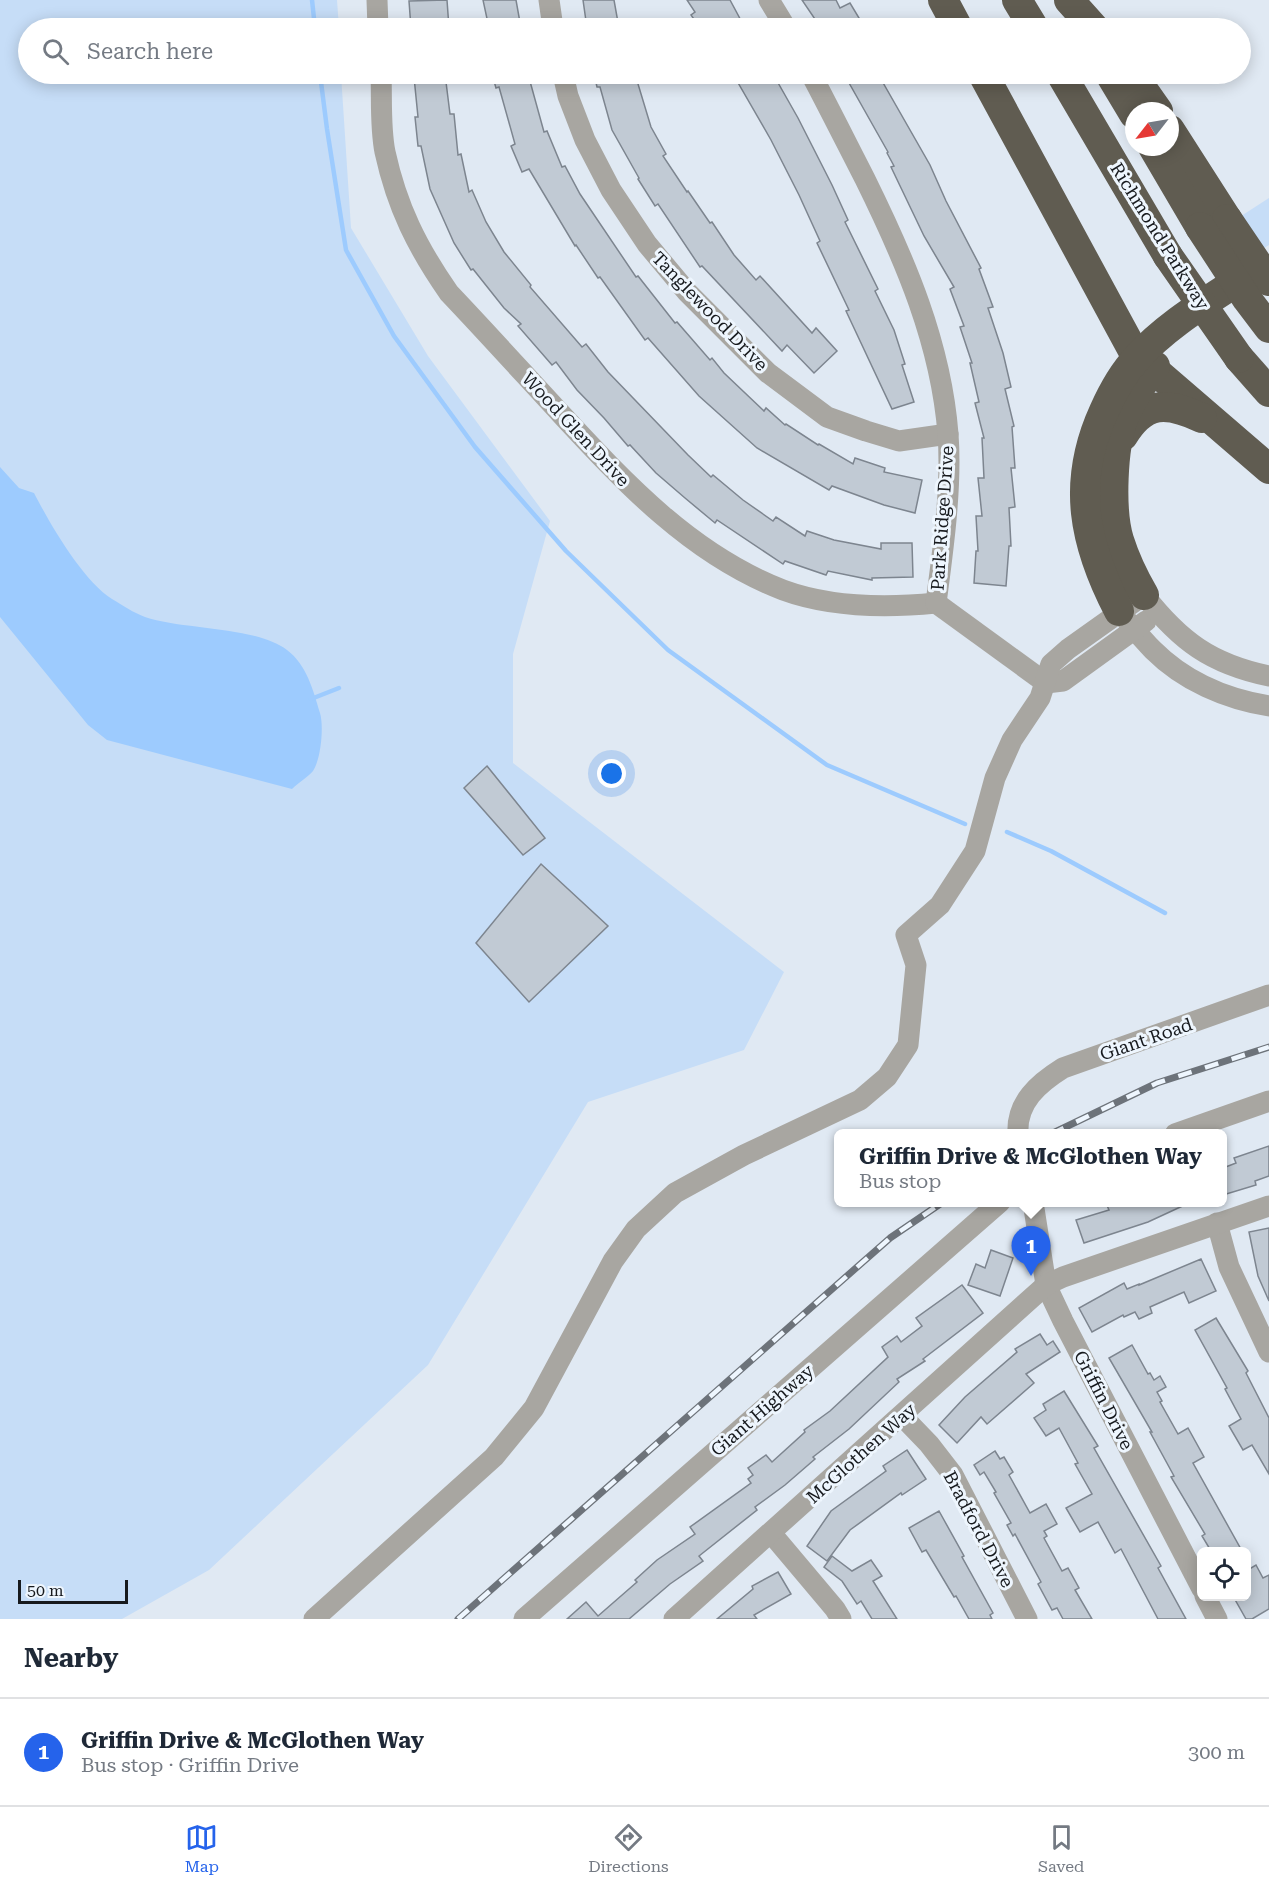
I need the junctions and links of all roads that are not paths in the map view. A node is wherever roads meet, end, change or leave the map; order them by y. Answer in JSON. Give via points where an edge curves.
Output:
{"nodes":[{"id":1,"x":377,"y":0,"type":"edge"},
{"id":2,"x":549,"y":0,"type":"edge"},
{"id":3,"x":769,"y":0,"type":"edge"},
{"id":4,"x":942,"y":0,"type":"edge"},
{"id":5,"x":1017,"y":0,"type":"edge"},
{"id":6,"x":1068,"y":0,"type":"edge"},
{"id":7,"x":378,"y":18,"type":"edge"},
{"id":8,"x":552,"y":18,"type":"edge"},
{"id":9,"x":780,"y":18,"type":"edge"},
{"id":10,"x":952,"y":18,"type":"edge"},
{"id":11,"x":1028,"y":18,"type":"edge"},
{"id":12,"x":1078,"y":18,"type":"edge"},
{"id":13,"x":1085,"y":18,"type":"edge"},
{"id":14,"x":382,"y":84,"type":"edge"},
{"id":15,"x":565,"y":84,"type":"edge"},
{"id":16,"x":816,"y":84,"type":"edge"},
{"id":17,"x":989,"y":84,"type":"edge"},
{"id":18,"x":1067,"y":84,"type":"edge"},
{"id":19,"x":1116,"y":84,"type":"edge"},
{"id":20,"x":1139,"y":84,"type":"edge"},
{"id":21,"x":1127,"y":102,"type":"edge"},
{"id":22,"x":1152,"y":102,"type":"edge"},
{"id":23,"x":1179,"y":149,"type":"edge"},
{"id":24,"x":1160,"y":156,"type":"edge"},
{"id":25,"x":1214,"y":223,"type":"junction"},
{"id":26,"x":1269,"y":260,"type":"edge"},
{"id":27,"x":1269,"y":280,"type":"edge"},
{"id":28,"x":1269,"y":328,"type":"edge"},
{"id":29,"x":1144,"y":363,"type":"junction"},
{"id":30,"x":1269,"y":392,"type":"edge"},
{"id":31,"x":948,"y":435,"type":"junction"},
{"id":32,"x":1231,"y":436,"type":"junction"},
{"id":33,"x":1118,"y":443,"type":"junction"},
{"id":34,"x":1269,"y":469,"type":"edge"},
{"id":35,"x":936,"y":603,"type":"junction"},
{"id":36,"x":1139,"y":612,"type":"junction"},
{"id":37,"x":1269,"y":676,"type":"edge"},
{"id":38,"x":1046,"y":683,"type":"junction"},
{"id":39,"x":1269,"y":706,"type":"edge"},
{"id":40,"x":1269,"y":995,"type":"edge"},
{"id":41,"x":1031,"y":1095,"type":"junction"},
{"id":42,"x":1269,"y":1101,"type":"edge"},
{"id":43,"x":1019,"y":1129,"type":"edge"},
{"id":44,"x":1028,"y":1129,"type":"edge"},
{"id":45,"x":1189,"y":1129,"type":"edge"},
{"id":46,"x":1269,"y":1206,"type":"edge"},
{"id":47,"x":995,"y":1207,"type":"edge"},
{"id":48,"x":1034,"y":1207,"type":"edge"},
{"id":49,"x":1217,"y":1223,"type":"junction"},
{"id":50,"x":1046,"y":1285,"type":"junction"},
{"id":51,"x":1269,"y":1352,"type":"edge"},
{"id":52,"x":902,"y":1416,"type":"junction"},
{"id":53,"x":771,"y":1533,"type":"junction"},
{"id":54,"x":1197,"y":1579,"type":"edge"},
{"id":55,"x":1208,"y":1601,"type":"edge"},
{"id":56,"x":314,"y":1619,"type":"edge"},
{"id":57,"x":524,"y":1619,"type":"edge"},
{"id":58,"x":674,"y":1619,"type":"edge"},
{"id":59,"x":841,"y":1619,"type":"edge"},
{"id":60,"x":1027,"y":1619,"type":"edge"},
{"id":61,"x":1217,"y":1619,"type":"edge"}],
"edges":[{"from":1,"to":7,"type":"street"},
{"from":2,"to":8,"type":"street"},
{"from":3,"to":9,"type":"street"},
{"from":4,"to":10,"type":"highway"},
{"from":5,"to":11,"type":"highway"},
{"from":6,"to":12,"type":"highway"},
{"from":6,"to":13,"type":"highway"},
{"from":14,"to":35,"type":"street","name":"Wood Glen Drive","via":[[385,150],[395,190],[426,259],[449,293],[624,482],[686,536],[736,569],[785,590],[844,603],[892,607]]},
{"from":15,"to":31,"type":"street","name":"Tanglewood Drive","via":[[585,140],[611,190],[647,244],[687,292],[768,373],[827,417],[866,431],[899,441]]},
{"from":16,"to":31,"type":"street","name":"Park Ridge Drive","via":[[909,275],[941,380]]},
{"from":17,"to":29,"type":"highway"},
{"from":18,"to":30,"type":"highway","name":"Richmond Parkway","bridge":true,"via":[[1168,256],[1239,358]]},
{"from":19,"to":21,"type":"highway"},
{"from":20,"to":22,"type":"highway"},
{"from":23,"to":25,"type":"highway"},
{"from":24,"to":25,"type":"highway"},
{"from":25,"to":27,"type":"highway","bridge":true},
{"from":25,"to":28,"type":"highway","bridge":true,"via":[[1246,299]]},
{"from":26,"to":29,"type":"highway","via":[[1185,318]]},
{"from":27,"to":29,"type":"highway"},
{"from":29,"to":32,"type":"highway"},
{"from":29,"to":33,"type":"highway"},
{"from":29,"to":36,"type":"highway","via":[[1112,393],[1093,435],[1085,485],[1090,540],[1097,565]]},
{"from":31,"to":35,"type":"street","name":"Park Ridge Drive","via":[[948,479]]},
{"from":32,"to":33,"type":"highway","via":[[1186,411],[1164,405],[1139,416]]},
{"from":32,"to":34,"type":"highway"},
{"from":33,"to":36,"type":"highway","via":[[1113,489],[1118,538],[1133,577]]},
{"from":35,"to":38,"type":"street","name":"Park Ridge Drive"},
{"from":36,"to":37,"type":"street","via":[[1213,658]]},
{"from":36,"to":38,"type":"street","via":[[1051,664]]},
{"from":36,"to":39,"type":"street","via":[[1154,651],[1180,672],[1207,688]]},
{"from":38,"to":56,"type":"street","via":[[995,778],[975,851],[940,905],[906,936],[916,965],[908,1045],[887,1077],[860,1100],[675,1193],[636,1229],[613,1261],[534,1408],[494,1457]]},
{"from":40,"to":41,"type":"street","name":"Giant Road","via":[[1063,1068],[1041,1081]]},
{"from":41,"to":43,"type":"street","name":"Giant Road","via":[[1021,1107]]},
{"from":41,"to":44,"type":"street"},
{"from":42,"to":45,"type":"street"},
{"from":46,"to":49,"type":"street","name":"McGlothen Way"},
{"from":47,"to":57,"type":"street","name":"Giant Highway"},
{"from":48,"to":50,"type":"street","name":"Griffin Drive"},
{"from":49,"to":50,"type":"street","name":"McGlothen Way"},
{"from":49,"to":51,"type":"street","via":[[1229,1267]]},
{"from":50,"to":52,"type":"street","name":"McGlothen Way"},
{"from":50,"to":54,"type":"street","name":"Griffin Drive"},
{"from":52,"to":53,"type":"street","name":"McGlothen Way"},
{"from":52,"to":60,"type":"street","name":"Bradford Drive","via":[[953,1475]]},
{"from":53,"to":58,"type":"street","name":"McGlothen Way"},
{"from":53,"to":59,"type":"street"},
{"from":55,"to":61,"type":"street"}]}
